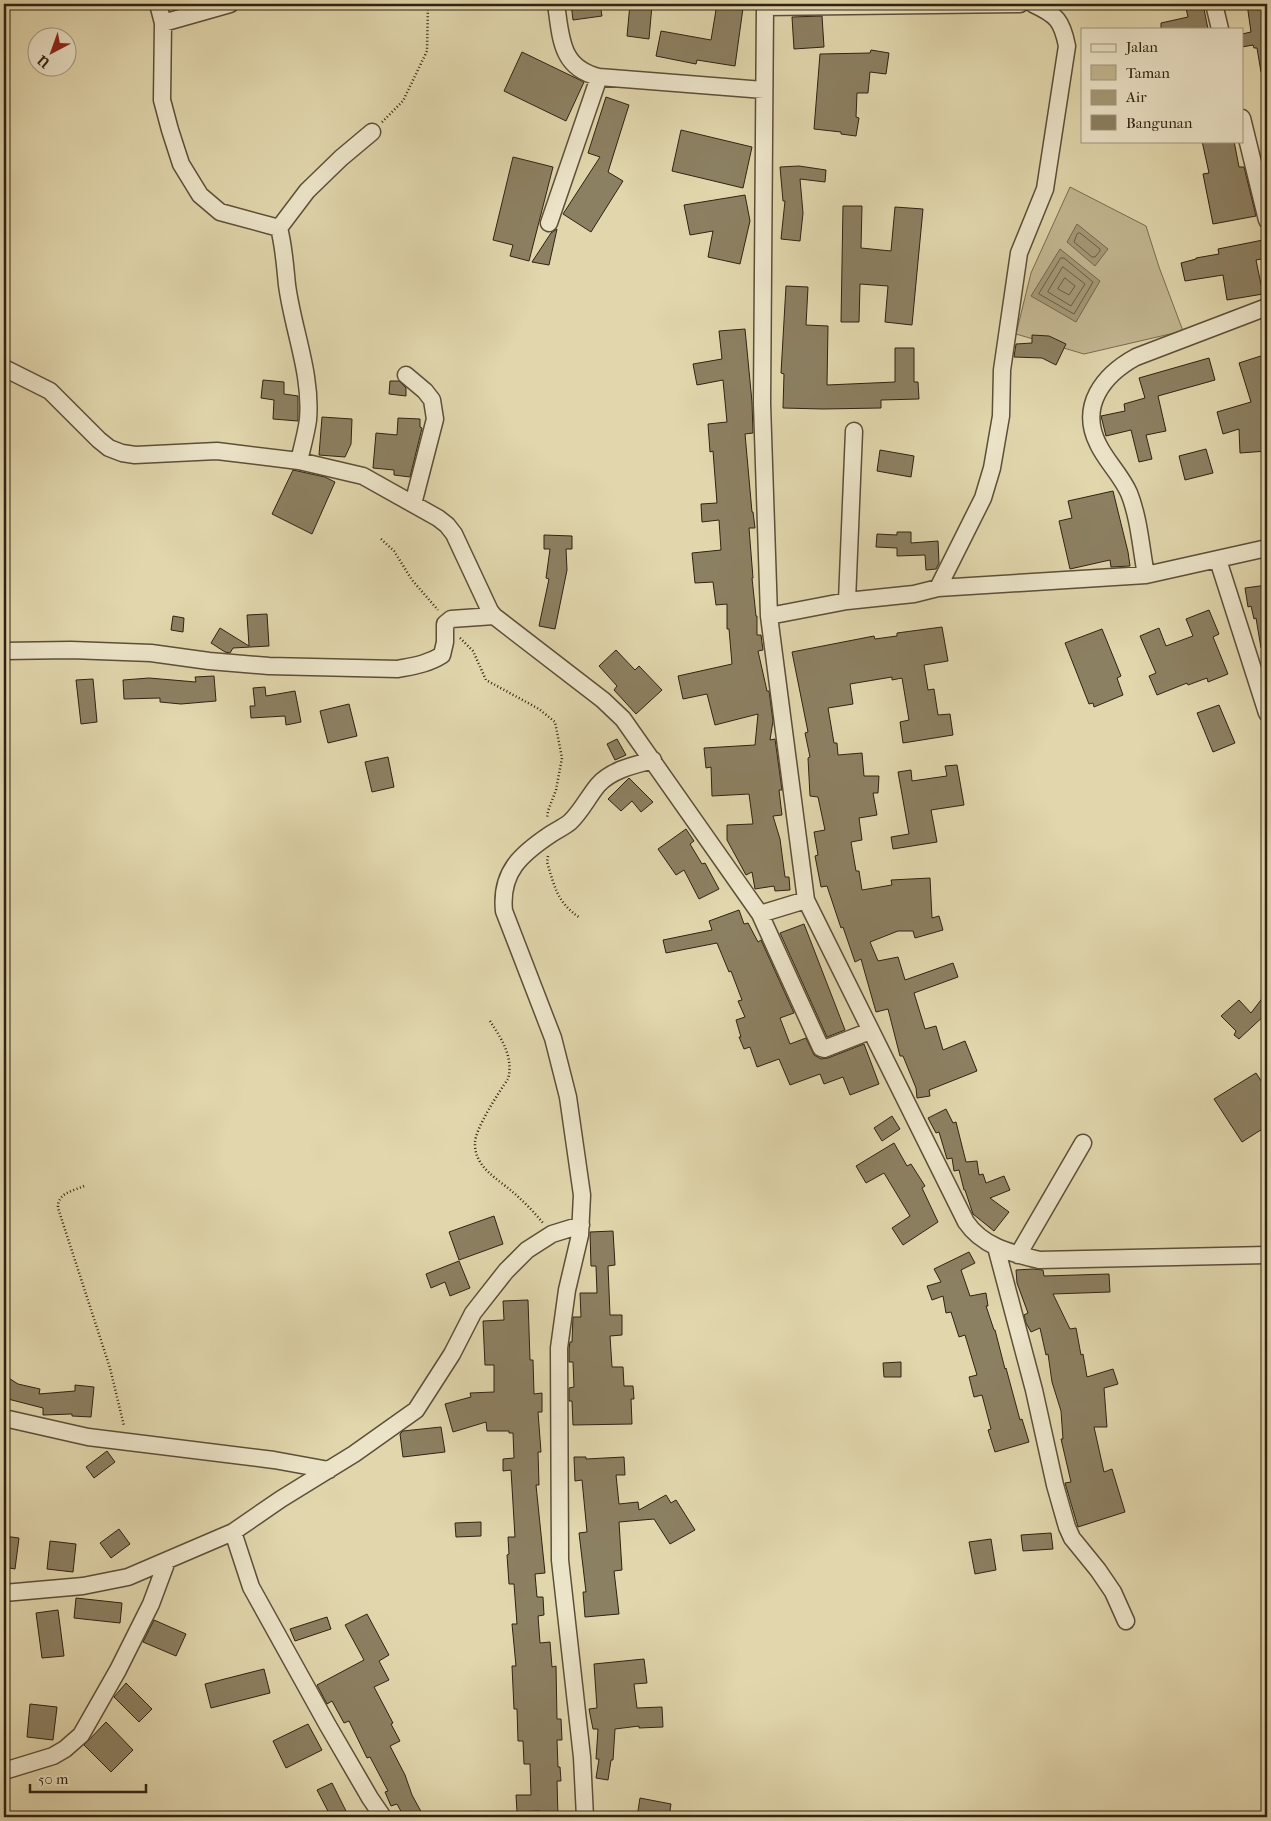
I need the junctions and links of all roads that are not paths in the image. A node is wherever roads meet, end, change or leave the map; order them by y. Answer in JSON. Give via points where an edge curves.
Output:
{"nodes":[{"id":1,"x":158,"y":4,"type":"edge"},
{"id":2,"x":230,"y":4,"type":"edge"},
{"id":3,"x":556,"y":4,"type":"edge"},
{"id":4,"x":1020,"y":4,"type":"edge"},
{"id":5,"x":1033,"y":4,"type":"edge"},
{"id":6,"x":1214,"y":4,"type":"edge"},
{"id":7,"x":765,"y":5,"type":"edge"},
{"id":8,"x":162,"y":24,"type":"junction"},
{"id":9,"x":1220,"y":28,"type":"edge"},
{"id":10,"x":600,"y":77,"type":"junction"},
{"id":11,"x":764,"y":90,"type":"junction"},
{"id":12,"x":1244,"y":126,"type":"edge"},
{"id":13,"x":372,"y":132,"type":"road end"},
{"id":14,"x":1267,"y":220,"type":"edge"},
{"id":15,"x":549,"y":223,"type":"dead end"},
{"id":16,"x":279,"y":228,"type":"junction"},
{"id":17,"x":1267,"y":307,"type":"edge"},
{"id":18,"x":4,"y":368,"type":"edge"},
{"id":19,"x":406,"y":374,"type":"dead end"},
{"id":20,"x":854,"y":431,"type":"dead end"},
{"id":21,"x":300,"y":461,"type":"junction"},
{"id":22,"x":413,"y":504,"type":"junction"},
{"id":23,"x":1267,"y":548,"type":"edge"},
{"id":24,"x":1218,"y":560,"type":"junction"},
{"id":25,"x":1146,"y":575,"type":"junction"},
{"id":26,"x":938,"y":588,"type":"junction"},
{"id":27,"x":847,"y":601,"type":"junction"},
{"id":28,"x":494,"y":616,"type":"junction"},
{"id":29,"x":769,"y":616,"type":"junction"},
{"id":30,"x":4,"y":651,"type":"edge"},
{"id":31,"x":1267,"y":713,"type":"edge"},
{"id":32,"x":653,"y":760,"type":"junction"},
{"id":33,"x":806,"y":900,"type":"junction"},
{"id":34,"x":760,"y":914,"type":"junction"},
{"id":35,"x":870,"y":1031,"type":"junction"},
{"id":36,"x":1083,"y":1143,"type":"dead end"},
{"id":37,"x":580,"y":1225,"type":"junction"},
{"id":38,"x":996,"y":1247,"type":"junction"},
{"id":39,"x":1018,"y":1255,"type":"junction"},
{"id":40,"x":1267,"y":1255,"type":"edge"},
{"id":41,"x":4,"y":1418,"type":"edge"},
{"id":42,"x":329,"y":1470,"type":"junction"},
{"id":43,"x":233,"y":1532,"type":"junction"},
{"id":44,"x":167,"y":1561,"type":"junction"},
{"id":45,"x":4,"y":1593,"type":"edge"},
{"id":46,"x":1126,"y":1622,"type":"dead end"},
{"id":47,"x":4,"y":1771,"type":"edge"},
{"id":48,"x":374,"y":1814,"type":"edge"},
{"id":49,"x":585,"y":1817,"type":"edge"}],
"edges":[{"from":1,"to":8,"type":"street"},
{"from":2,"to":8,"type":"street"},
{"from":3,"to":10,"type":"street","via":[[563,49],[586,74]]},
{"from":4,"to":7,"type":"street"},
{"from":5,"to":26,"type":"street","via":[[1058,19],[1068,46],[1045,189],[1019,253],[992,468],[983,498]]},
{"from":6,"to":9,"type":"street"},
{"from":7,"to":11,"type":"street"},
{"from":8,"to":16,"type":"street","via":[[162,100],[181,164],[200,195],[220,212]]},
{"from":10,"to":11,"type":"street"},
{"from":10,"to":15,"type":"street"},
{"from":11,"to":29,"type":"street","via":[[762,404]]},
{"from":12,"to":14,"type":"street"},
{"from":13,"to":16,"type":"street","via":[[307,191]]},
{"from":16,"to":21,"type":"street","via":[[308,398],[308,420]]},
{"from":17,"to":25,"type":"street","via":[[1136,357],[1099,387],[1093,405],[1092,429],[1133,505]]},
{"from":18,"to":21,"type":"street","via":[[50,391],[109,448],[135,455],[217,451]]},
{"from":19,"to":22,"type":"street","via":[[432,400],[435,419]]},
{"from":20,"to":27,"type":"street"},
{"from":21,"to":22,"type":"street","via":[[362,476]]},
{"from":22,"to":28,"type":"street","via":[[438,518],[454,534]]},
{"from":23,"to":24,"type":"street"},
{"from":24,"to":25,"type":"street"},
{"from":24,"to":31,"type":"street"},
{"from":25,"to":26,"type":"street"},
{"from":26,"to":27,"type":"street","via":[[914,594]]},
{"from":27,"to":29,"type":"street"},
{"from":28,"to":30,"type":"street","via":[[458,618],[447,622],[442,655],[417,666],[398,669],[269,666],[151,653]]},
{"from":28,"to":32,"type":"street","via":[[603,700],[623,719]]},
{"from":29,"to":33,"type":"street"},
{"from":32,"to":34,"type":"street"},
{"from":32,"to":37,"type":"street","via":[[628,766],[606,778],[570,821],[523,854],[505,885],[504,911],[553,1038],[568,1097],[582,1195]]},
{"from":33,"to":34,"type":"street"},
{"from":33,"to":35,"type":"street"},
{"from":34,"to":35,"type":"street","via":[[821,1048],[824,1050]]},
{"from":35,"to":38,"type":"street","via":[[966,1222],[972,1231]]},
{"from":36,"to":39,"type":"street"},
{"from":37,"to":42,"type":"street","via":[[552,1234],[527,1250],[473,1313],[452,1354],[416,1410]]},
{"from":37,"to":49,"type":"street","via":[[559,1348],[560,1560],[582,1758]]},
{"from":38,"to":39,"type":"street"},
{"from":38,"to":46,"type":"street","via":[[1067,1527],[1113,1592]]},
{"from":39,"to":40,"type":"street","via":[[1039,1260]]},
{"from":41,"to":42,"type":"street","via":[[88,1437]]},
{"from":42,"to":43,"type":"street"},
{"from":43,"to":44,"type":"street"},
{"from":43,"to":48,"type":"street","via":[[251,1588]]},
{"from":44,"to":45,"type":"street","via":[[128,1577],[83,1586]]},
{"from":44,"to":47,"type":"street","via":[[152,1604],[81,1735],[53,1756]]}]}
